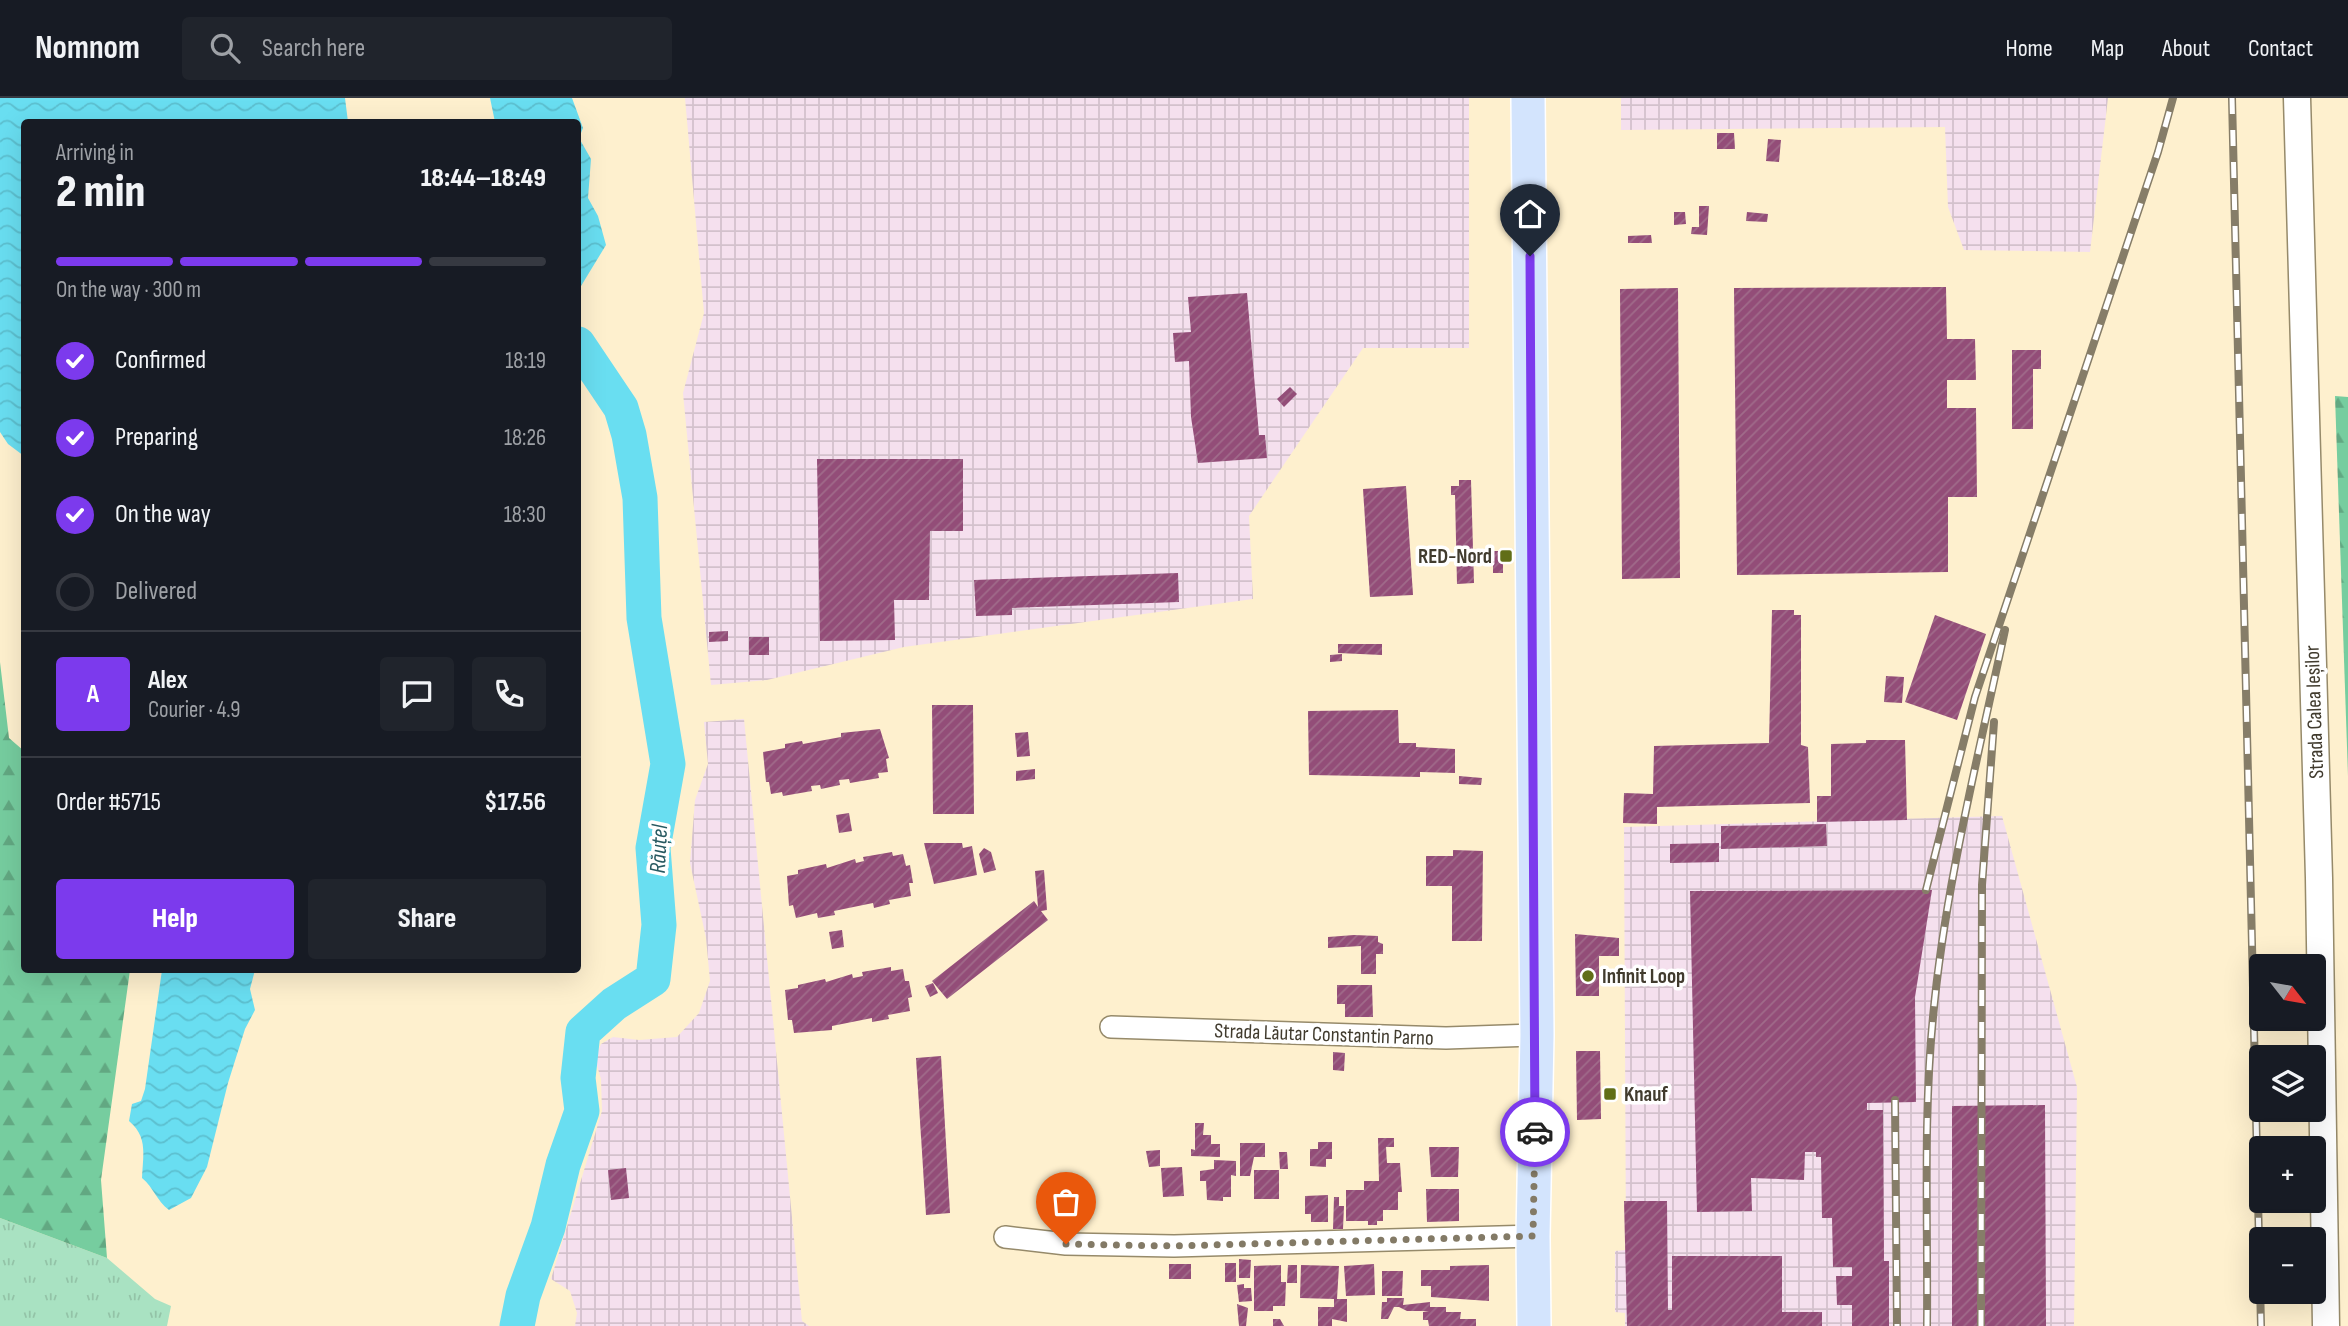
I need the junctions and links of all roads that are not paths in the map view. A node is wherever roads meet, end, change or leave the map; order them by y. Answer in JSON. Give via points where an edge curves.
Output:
{"nodes":[{"id":1,"x":1528,"y":98,"type":"edge"},
{"id":2,"x":2297,"y":98,"type":"edge"},
{"id":3,"x":1111,"y":1027,"type":"dead end"},
{"id":4,"x":1536,"y":1035,"type":"junction"},
{"id":5,"x":1533,"y":1236,"type":"junction"},
{"id":6,"x":1004,"y":1237,"type":"dead end"},
{"id":7,"x":1534,"y":1326,"type":"edge"},
{"id":8,"x":2326,"y":1326,"type":"edge"}],
"edges":[{"from":1,"to":4,"type":"main road"},
{"from":2,"to":8,"type":"street","name":"Strada Calea Ieșilor","via":[[2319,878]]},
{"from":3,"to":4,"type":"street","name":"Strada Lăutar Constantin Parno","via":[[1446,1038]]},
{"from":4,"to":5,"type":"main road"},
{"from":5,"to":6,"type":"street","via":[[1174,1246],[1066,1244]]},
{"from":5,"to":7,"type":"main road"}]}
